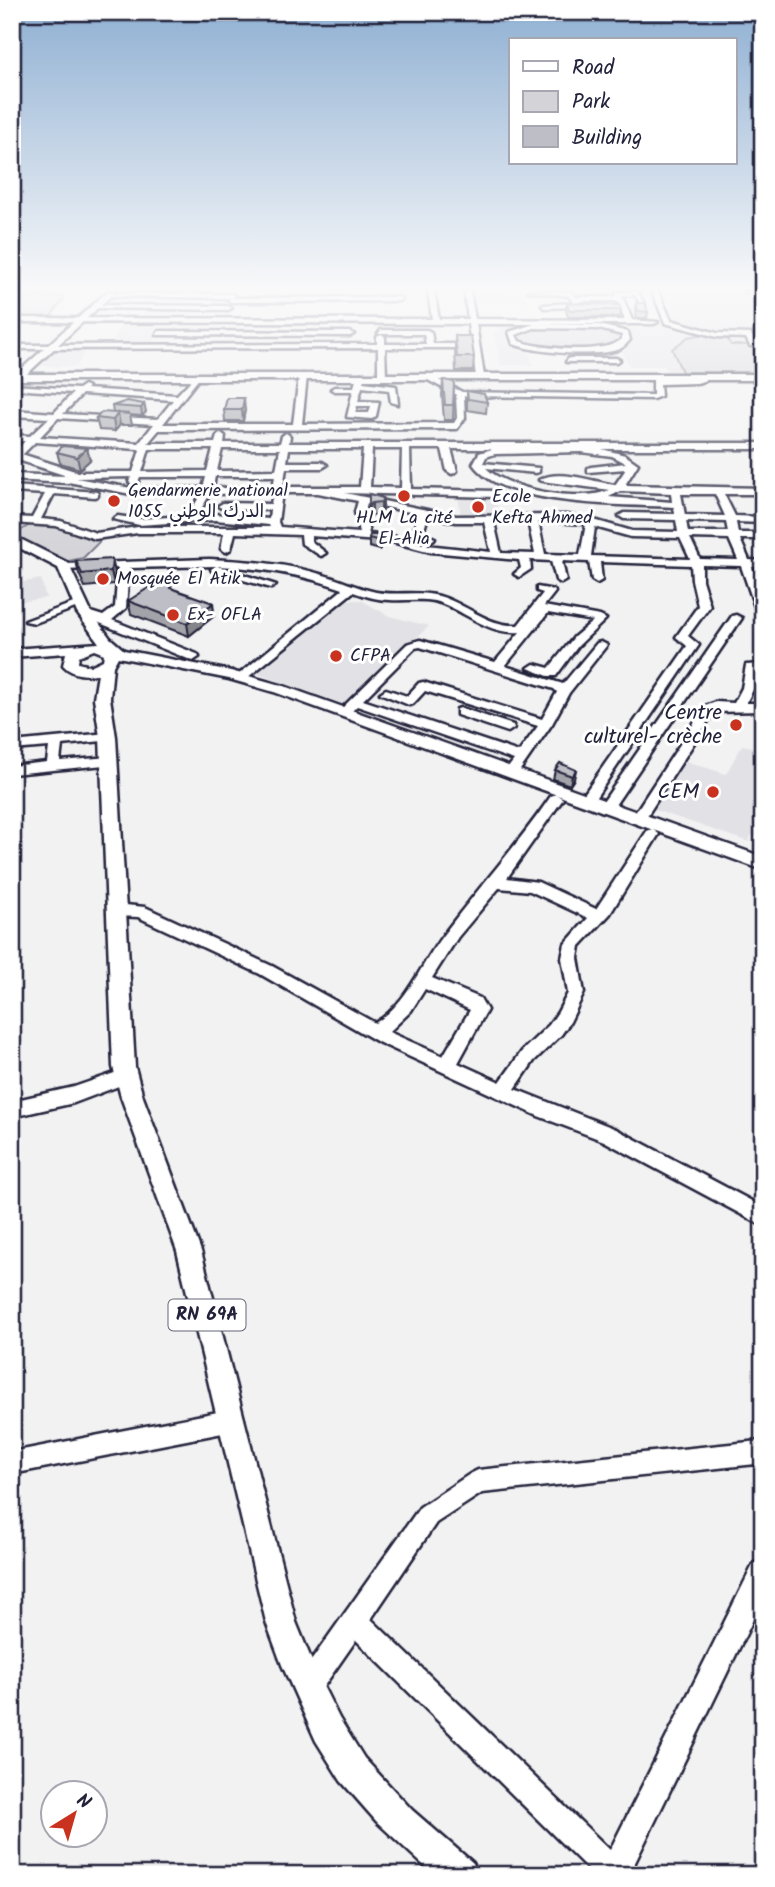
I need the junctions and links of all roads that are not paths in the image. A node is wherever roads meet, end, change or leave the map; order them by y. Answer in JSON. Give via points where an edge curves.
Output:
{"nodes":[{"id":1,"x":66,"y":379,"type":"edge"},
{"id":2,"x":91,"y":379,"type":"edge"},
{"id":3,"x":195,"y":379,"type":"edge"},
{"id":4,"x":302,"y":379,"type":"edge"},
{"id":5,"x":327,"y":379,"type":"edge"},
{"id":6,"x":372,"y":379,"type":"edge"},
{"id":7,"x":429,"y":379,"type":"edge"},
{"id":8,"x":702,"y":379,"type":"edge"},
{"id":9,"x":13,"y":383,"type":"edge"},
{"id":10,"x":359,"y":383,"type":"junction"},
{"id":11,"x":335,"y":389,"type":"dead end"},
{"id":12,"x":79,"y":391,"type":"junction"},
{"id":13,"x":460,"y":394,"type":"junction"},
{"id":14,"x":181,"y":398,"type":"junction"},
{"id":15,"x":395,"y":402,"type":"dead end"},
{"id":16,"x":354,"y":403,"type":"dead end"},
{"id":17,"x":160,"y":404,"type":"junction"},
{"id":18,"x":12,"y":413,"type":"edge"},
{"id":19,"x":56,"y":416,"type":"junction"},
{"id":20,"x":158,"y":425,"type":"junction"},
{"id":21,"x":361,"y":426,"type":"junction"},
{"id":22,"x":293,"y":427,"type":"junction"},
{"id":23,"x":225,"y":428,"type":"junction"},
{"id":24,"x":686,"y":432,"type":"dead end"},
{"id":25,"x":137,"y":433,"type":"junction"},
{"id":26,"x":12,"y":438,"type":"edge"},
{"id":27,"x":33,"y":439,"type":"junction"},
{"id":28,"x":284,"y":444,"type":"junction"},
{"id":29,"x":446,"y":445,"type":"junction"},
{"id":30,"x":141,"y":446,"type":"junction"},
{"id":31,"x":217,"y":446,"type":"junction"},
{"id":32,"x":406,"y":446,"type":"junction"},
{"id":33,"x":690,"y":446,"type":"junction"},
{"id":34,"x":763,"y":446,"type":"edge"},
{"id":35,"x":364,"y":447,"type":"junction"},
{"id":36,"x":559,"y":448,"type":"junction"},
{"id":37,"x":15,"y":454,"type":"edge"},
{"id":38,"x":321,"y":465,"type":"dead end"},
{"id":39,"x":479,"y":465,"type":"junction"},
{"id":40,"x":633,"y":465,"type":"junction"},
{"id":41,"x":281,"y":469,"type":"junction"},
{"id":42,"x":536,"y":470,"type":"dead end"},
{"id":43,"x":591,"y":470,"type":"dead end"},
{"id":44,"x":452,"y":471,"type":"dead end"},
{"id":45,"x":137,"y":474,"type":"junction"},
{"id":46,"x":211,"y":474,"type":"junction"},
{"id":47,"x":12,"y":477,"type":"edge"},
{"id":48,"x":74,"y":477,"type":"junction"},
{"id":49,"x":618,"y":488,"type":"junction"},
{"id":50,"x":12,"y":489,"type":"edge"},
{"id":51,"x":279,"y":489,"type":"junction"},
{"id":52,"x":675,"y":490,"type":"junction"},
{"id":53,"x":131,"y":491,"type":"junction"},
{"id":54,"x":207,"y":491,"type":"junction"},
{"id":55,"x":406,"y":491,"type":"junction"},
{"id":56,"x":718,"y":491,"type":"junction"},
{"id":57,"x":763,"y":491,"type":"edge"},
{"id":58,"x":51,"y":492,"type":"junction"},
{"id":59,"x":95,"y":494,"type":"dead end"},
{"id":60,"x":496,"y":494,"type":"dead end"},
{"id":61,"x":364,"y":495,"type":"junction"},
{"id":62,"x":596,"y":499,"type":"junction"},
{"id":63,"x":575,"y":501,"type":"junction"},
{"id":64,"x":680,"y":505,"type":"junction"},
{"id":65,"x":223,"y":506,"type":"dead end"},
{"id":66,"x":277,"y":507,"type":"junction"},
{"id":67,"x":199,"y":513,"type":"junction"},
{"id":68,"x":424,"y":513,"type":"junction"},
{"id":69,"x":624,"y":516,"type":"dead end"},
{"id":70,"x":532,"y":518,"type":"junction"},
{"id":71,"x":680,"y":518,"type":"junction"},
{"id":72,"x":118,"y":519,"type":"dead end"},
{"id":73,"x":488,"y":519,"type":"junction"},
{"id":74,"x":576,"y":519,"type":"junction"},
{"id":75,"x":595,"y":519,"type":"junction"},
{"id":76,"x":731,"y":519,"type":"junction"},
{"id":77,"x":12,"y":520,"type":"edge"},
{"id":78,"x":763,"y":520,"type":"edge"},
{"id":79,"x":35,"y":521,"type":"junction"},
{"id":80,"x":325,"y":524,"type":"dead end"},
{"id":81,"x":274,"y":526,"type":"junction"},
{"id":82,"x":198,"y":530,"type":"junction"},
{"id":83,"x":230,"y":531,"type":"junction"},
{"id":84,"x":306,"y":533,"type":"junction"},
{"id":85,"x":631,"y":534,"type":"junction"},
{"id":86,"x":684,"y":535,"type":"junction"},
{"id":87,"x":733,"y":535,"type":"junction"},
{"id":88,"x":763,"y":536,"type":"edge"},
{"id":89,"x":365,"y":538,"type":"junction"},
{"id":90,"x":12,"y":539,"type":"edge"},
{"id":91,"x":424,"y":542,"type":"junction"},
{"id":92,"x":226,"y":549,"type":"dead end"},
{"id":93,"x":321,"y":553,"type":"dead end"},
{"id":94,"x":497,"y":556,"type":"junction"},
{"id":95,"x":524,"y":557,"type":"junction"},
{"id":96,"x":541,"y":558,"type":"junction"},
{"id":97,"x":556,"y":558,"type":"junction"},
{"id":98,"x":589,"y":558,"type":"junction"},
{"id":99,"x":640,"y":558,"type":"junction"},
{"id":100,"x":696,"y":561,"type":"junction"},
{"id":101,"x":744,"y":563,"type":"junction"},
{"id":102,"x":763,"y":564,"type":"edge"},
{"id":103,"x":202,"y":565,"type":"junction"},
{"id":104,"x":124,"y":566,"type":"junction"},
{"id":105,"x":64,"y":567,"type":"junction"},
{"id":106,"x":519,"y":574,"type":"dead end"},
{"id":107,"x":561,"y":580,"type":"dead end"},
{"id":108,"x":597,"y":580,"type":"dead end"},
{"id":109,"x":441,"y":583,"type":"dead end"},
{"id":110,"x":271,"y":585,"type":"dead end"},
{"id":111,"x":351,"y":588,"type":"junction"},
{"id":112,"x":541,"y":589,"type":"dead end"},
{"id":113,"x":432,"y":597,"type":"junction"},
{"id":114,"x":763,"y":613,"type":"edge"},
{"id":115,"x":89,"y":614,"type":"junction"},
{"id":116,"x":736,"y":618,"type":"dead end"},
{"id":117,"x":31,"y":621,"type":"dead end"},
{"id":118,"x":529,"y":628,"type":"junction"},
{"id":119,"x":601,"y":645,"type":"dead end"},
{"id":120,"x":80,"y":646,"type":"junction"},
{"id":121,"x":12,"y":655,"type":"edge"},
{"id":122,"x":110,"y":655,"type":"junction"},
{"id":123,"x":193,"y":657,"type":"dead end"},
{"id":124,"x":501,"y":662,"type":"junction"},
{"id":125,"x":763,"y":668,"type":"edge"},
{"id":126,"x":76,"y":669,"type":"junction"},
{"id":127,"x":242,"y":678,"type":"junction"},
{"id":128,"x":563,"y":692,"type":"junction"},
{"id":129,"x":386,"y":693,"type":"dead end"},
{"id":130,"x":102,"y":698,"type":"junction"},
{"id":131,"x":738,"y":706,"type":"junction"},
{"id":132,"x":349,"y":707,"type":"junction"},
{"id":133,"x":763,"y":707,"type":"edge"},
{"id":134,"x":461,"y":712,"type":"dead end"},
{"id":135,"x":516,"y":715,"type":"junction"},
{"id":136,"x":546,"y":724,"type":"junction"},
{"id":137,"x":508,"y":728,"type":"junction"},
{"id":138,"x":56,"y":742,"type":"junction"},
{"id":139,"x":12,"y":746,"type":"edge"},
{"id":140,"x":109,"y":749,"type":"junction"},
{"id":141,"x":494,"y":749,"type":"junction"},
{"id":142,"x":522,"y":758,"type":"junction"},
{"id":143,"x":53,"y":766,"type":"junction"},
{"id":144,"x":12,"y":770,"type":"edge"},
{"id":145,"x":511,"y":773,"type":"junction"},
{"id":146,"x":556,"y":799,"type":"junction"},
{"id":147,"x":587,"y":800,"type":"junction"},
{"id":148,"x":606,"y":808,"type":"junction"},
{"id":149,"x":638,"y":819,"type":"junction"},
{"id":150,"x":652,"y":834,"type":"junction"},
{"id":151,"x":763,"y":864,"type":"edge"},
{"id":152,"x":763,"y":873,"type":"edge"},
{"id":153,"x":495,"y":882,"type":"junction"},
{"id":154,"x":116,"y":909,"type":"junction"},
{"id":155,"x":598,"y":917,"type":"junction"},
{"id":156,"x":423,"y":981,"type":"junction"},
{"id":157,"x":375,"y":1032,"type":"junction"},
{"id":158,"x":447,"y":1066,"type":"junction"},
{"id":159,"x":126,"y":1076,"type":"junction"},
{"id":160,"x":503,"y":1092,"type":"junction"},
{"id":161,"x":12,"y":1109,"type":"edge"},
{"id":162,"x":763,"y":1217,"type":"edge"},
{"id":163,"x":233,"y":1420,"type":"junction"},
{"id":164,"x":763,"y":1454,"type":"edge"},
{"id":165,"x":12,"y":1463,"type":"edge"},
{"id":166,"x":763,"y":1572,"type":"edge"},
{"id":167,"x":354,"y":1620,"type":"junction"},
{"id":168,"x":307,"y":1687,"type":"junction"},
{"id":169,"x":613,"y":1874,"type":"edge"},
{"id":170,"x":461,"y":1875,"type":"edge"}],
"edges":[{"from":1,"to":9,"type":"main road"},
{"from":2,"to":12,"type":"street"},
{"from":3,"to":14,"type":"street"},
{"from":4,"to":22,"type":"street"},
{"from":5,"to":10,"type":"main road"},
{"from":6,"to":10,"type":"main road"},
{"from":7,"to":13,"type":"street"},
{"from":8,"to":13,"type":"street","via":[[656,382],[657,396],[653,397]]},
{"from":9,"to":12,"type":"street"},
{"from":10,"to":11,"type":"street"},
{"from":10,"to":15,"type":"street","via":[[393,388]]},
{"from":10,"to":16,"type":"street"},
{"from":12,"to":17,"type":"street"},
{"from":12,"to":19,"type":"street"},
{"from":13,"to":21,"type":"street","via":[[457,426]]},
{"from":14,"to":17,"type":"street"},
{"from":14,"to":20,"type":"street"},
{"from":17,"to":25,"type":"street"},
{"from":18,"to":19,"type":"street"},
{"from":19,"to":25,"type":"street"},
{"from":19,"to":27,"type":"street"},
{"from":20,"to":23,"type":"street"},
{"from":20,"to":25,"type":"street"},
{"from":20,"to":30,"type":"street"},
{"from":21,"to":22,"type":"street"},
{"from":21,"to":35,"type":"street"},
{"from":22,"to":23,"type":"street"},
{"from":22,"to":28,"type":"street"},
{"from":23,"to":31,"type":"street"},
{"from":24,"to":33,"type":"street"},
{"from":25,"to":27,"type":"street"},
{"from":25,"to":30,"type":"street"},
{"from":26,"to":27,"type":"street"},
{"from":27,"to":37,"type":"street"},
{"from":28,"to":31,"type":"street"},
{"from":28,"to":35,"type":"street"},
{"from":28,"to":41,"type":"street"},
{"from":29,"to":32,"type":"street"},
{"from":29,"to":36,"type":"street"},
{"from":29,"to":44,"type":"street"},
{"from":30,"to":31,"type":"street"},
{"from":30,"to":45,"type":"street","via":[[145,450]]},
{"from":31,"to":46,"type":"street"},
{"from":32,"to":35,"type":"street"},
{"from":32,"to":55,"type":"street"},
{"from":33,"to":34,"type":"street"},
{"from":33,"to":36,"type":"street"},
{"from":35,"to":61,"type":"street"},
{"from":36,"to":39,"type":"street","via":[[486,452]]},
{"from":36,"to":40,"type":"street","via":[[614,454]]},
{"from":37,"to":48,"type":"main road"},
{"from":38,"to":41,"type":"street"},
{"from":39,"to":42,"type":"street"},
{"from":39,"to":63,"type":"street","via":[[502,484]]},
{"from":40,"to":43,"type":"street"},
{"from":40,"to":49,"type":"street"},
{"from":41,"to":46,"type":"street"},
{"from":41,"to":51,"type":"street"},
{"from":45,"to":46,"type":"street"},
{"from":45,"to":48,"type":"street"},
{"from":45,"to":53,"type":"street"},
{"from":46,"to":54,"type":"street"},
{"from":47,"to":48,"type":"main road"},
{"from":48,"to":53,"type":"street"},
{"from":49,"to":52,"type":"street"},
{"from":49,"to":62,"type":"street"},
{"from":49,"to":63,"type":"street","via":[[547,479],[563,483],[575,493]]},
{"from":50,"to":58,"type":"street"},
{"from":51,"to":54,"type":"street"},
{"from":51,"to":61,"type":"street"},
{"from":51,"to":66,"type":"street"},
{"from":52,"to":56,"type":"street"},
{"from":52,"to":64,"type":"street"},
{"from":53,"to":54,"type":"street"},
{"from":54,"to":67,"type":"street"},
{"from":55,"to":60,"type":"street","via":[[431,486]]},
{"from":55,"to":61,"type":"street"},
{"from":56,"to":57,"type":"street"},
{"from":56,"to":76,"type":"street"},
{"from":58,"to":59,"type":"street"},
{"from":58,"to":79,"type":"street"},
{"from":61,"to":68,"type":"street"},
{"from":61,"to":89,"type":"street","via":[[360,512]]},
{"from":62,"to":63,"type":"street"},
{"from":62,"to":64,"type":"street"},
{"from":62,"to":75,"type":"street"},
{"from":63,"to":74,"type":"street"},
{"from":64,"to":71,"type":"street"},
{"from":65,"to":66,"type":"street"},
{"from":66,"to":81,"type":"street"},
{"from":67,"to":72,"type":"street","via":[[139,522]]},
{"from":67,"to":81,"type":"street"},
{"from":67,"to":82,"type":"street"},
{"from":68,"to":73,"type":"street"},
{"from":68,"to":91,"type":"street","via":[[417,535]]},
{"from":69,"to":71,"type":"street"},
{"from":70,"to":73,"type":"street"},
{"from":70,"to":74,"type":"street"},
{"from":70,"to":96,"type":"street"},
{"from":71,"to":76,"type":"street"},
{"from":71,"to":86,"type":"street"},
{"from":73,"to":94,"type":"street"},
{"from":74,"to":75,"type":"street"},
{"from":75,"to":85,"type":"street"},
{"from":75,"to":98,"type":"street"},
{"from":76,"to":78,"type":"street"},
{"from":76,"to":87,"type":"street"},
{"from":77,"to":79,"type":"street"},
{"from":79,"to":82,"type":"street","via":[[58,523],[95,536]]},
{"from":80,"to":81,"type":"street"},
{"from":81,"to":83,"type":"street"},
{"from":81,"to":84,"type":"street"},
{"from":82,"to":83,"type":"street"},
{"from":83,"to":92,"type":"street"},
{"from":84,"to":89,"type":"street"},
{"from":84,"to":93,"type":"street","via":[[306,541]]},
{"from":85,"to":86,"type":"street"},
{"from":85,"to":99,"type":"street"},
{"from":86,"to":87,"type":"street"},
{"from":86,"to":100,"type":"street"},
{"from":87,"to":88,"type":"street"},
{"from":87,"to":101,"type":"street"},
{"from":89,"to":91,"type":"street"},
{"from":90,"to":105,"type":"main road"},
{"from":91,"to":94,"type":"street"},
{"from":94,"to":95,"type":"street"},
{"from":95,"to":96,"type":"street"},
{"from":95,"to":106,"type":"street","via":[[526,569]]},
{"from":96,"to":97,"type":"street"},
{"from":97,"to":98,"type":"street"},
{"from":97,"to":107,"type":"street"},
{"from":98,"to":99,"type":"street"},
{"from":98,"to":108,"type":"street"},
{"from":99,"to":100,"type":"street"},
{"from":100,"to":101,"type":"street"},
{"from":100,"to":147,"type":"street","via":[[704,606],[682,637],[693,648]]},
{"from":101,"to":102,"type":"street"},
{"from":101,"to":114,"type":"street"},
{"from":103,"to":104,"type":"street","via":[[180,561]]},
{"from":103,"to":110,"type":"street"},
{"from":103,"to":111,"type":"street","via":[[240,563],[287,569]]},
{"from":104,"to":105,"type":"street"},
{"from":104,"to":115,"type":"street","via":[[120,608]]},
{"from":105,"to":115,"type":"main road"},
{"from":109,"to":113,"type":"street"},
{"from":111,"to":113,"type":"street","via":[[383,596]]},
{"from":111,"to":127,"type":"street"},
{"from":112,"to":118,"type":"street","via":[[550,592],[523,624]]},
{"from":113,"to":118,"type":"street","via":[[494,628]]},
{"from":115,"to":117,"type":"street"},
{"from":115,"to":120,"type":"main road","via":[[92,628]]},
{"from":115,"to":122,"type":"main road"},
{"from":115,"to":123,"type":"street"},
{"from":116,"to":148,"type":"street"},
{"from":118,"to":124,"type":"street"},
{"from":118,"to":124,"type":"street","via":[[545,609],[600,620],[567,650],[552,673]]},
{"from":119,"to":128,"type":"street"},
{"from":120,"to":121,"type":"main road"},
{"from":120,"to":122,"type":"main road","via":[[99,646]]},
{"from":120,"to":126,"type":"main road","via":[[68,662]]},
{"from":121,"to":126,"type":"main road"},
{"from":122,"to":126,"type":"main road","via":[[90,671]]},
{"from":122,"to":127,"type":"main road"},
{"from":122,"to":130,"type":"main road","number":"RN 69A"},
{"from":122,"to":146,"type":"main road","via":[[263,692]]},
{"from":124,"to":128,"type":"street"},
{"from":124,"to":132,"type":"street","via":[[414,645]]},
{"from":125,"to":131,"type":"street","via":[[750,668],[748,688]]},
{"from":126,"to":130,"type":"main road"},
{"from":127,"to":132,"type":"main road"},
{"from":128,"to":136,"type":"street"},
{"from":129,"to":135,"type":"street","via":[[409,701],[423,686]]},
{"from":130,"to":140,"type":"main road","number":"RN 69A"},
{"from":131,"to":133,"type":"street"},
{"from":131,"to":149,"type":"street","via":[[709,709]]},
{"from":132,"to":141,"type":"street"},
{"from":132,"to":145,"type":"main road"},
{"from":134,"to":137,"type":"street"},
{"from":135,"to":136,"type":"street"},
{"from":135,"to":137,"type":"street"},
{"from":136,"to":142,"type":"street"},
{"from":137,"to":141,"type":"street"},
{"from":138,"to":139,"type":"street"},
{"from":138,"to":140,"type":"street"},
{"from":138,"to":143,"type":"street"},
{"from":140,"to":143,"type":"street"},
{"from":140,"to":154,"type":"main road","number":"RN 69A"},
{"from":141,"to":142,"type":"street"},
{"from":142,"to":145,"type":"street"},
{"from":143,"to":144,"type":"street"},
{"from":145,"to":147,"type":"main road"},
{"from":146,"to":150,"type":"main road"},
{"from":146,"to":153,"type":"street"},
{"from":147,"to":148,"type":"main road"},
{"from":148,"to":149,"type":"main road"},
{"from":149,"to":151,"type":"main road"},
{"from":150,"to":152,"type":"main road"},
{"from":150,"to":155,"type":"street"},
{"from":153,"to":155,"type":"street","via":[[533,887]]},
{"from":153,"to":156,"type":"street","via":[[441,948]]},
{"from":154,"to":157,"type":"street","via":[[140,911],[266,970]]},
{"from":154,"to":159,"type":"main road","number":"RN 69A"},
{"from":155,"to":160,"type":"street","via":[[571,951],[576,993],[564,1017]]},
{"from":156,"to":157,"type":"street","via":[[397,1017]]},
{"from":156,"to":158,"type":"street","via":[[474,1003],[479,1010]]},
{"from":157,"to":158,"type":"street"},
{"from":158,"to":160,"type":"street"},
{"from":159,"to":161,"type":"street","via":[[74,1095]]},
{"from":159,"to":163,"type":"main road","number":"RN 69A","via":[[189,1251]]},
{"from":160,"to":162,"type":"street","via":[[610,1135]]},
{"from":163,"to":165,"type":"street"},
{"from":163,"to":168,"type":"main road","number":"RN 69A","via":[[281,1622]]},
{"from":164,"to":167,"type":"street","via":[[478,1482],[428,1515]]},
{"from":166,"to":169,"type":"street"},
{"from":167,"to":168,"type":"street"},
{"from":167,"to":169,"type":"street"},
{"from":168,"to":170,"type":"main road","number":"RN 69A","via":[[335,1743],[365,1786]]}]}
